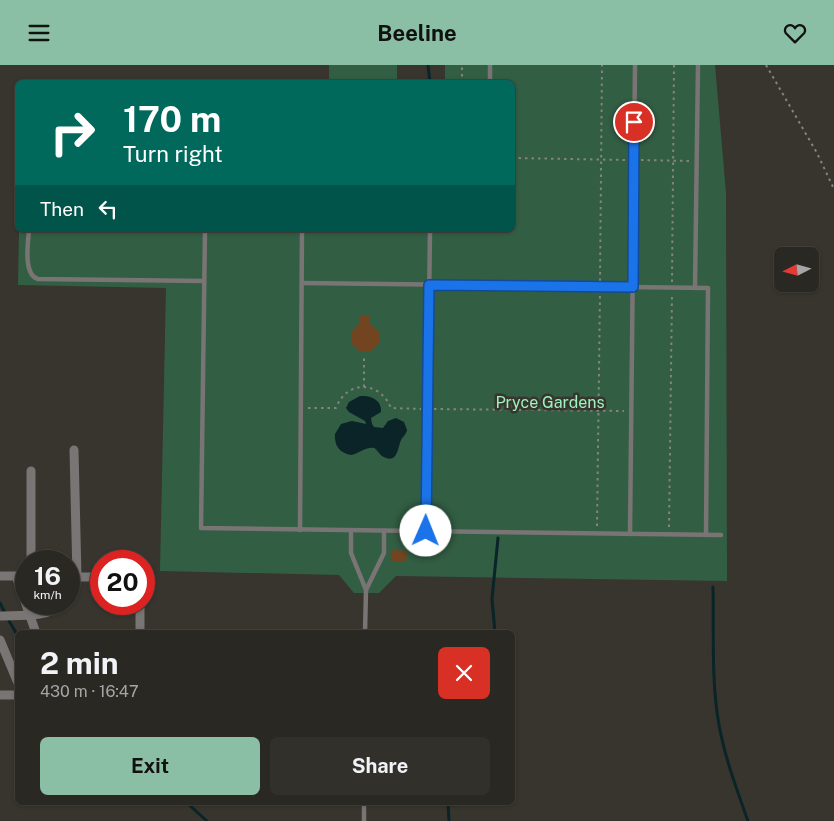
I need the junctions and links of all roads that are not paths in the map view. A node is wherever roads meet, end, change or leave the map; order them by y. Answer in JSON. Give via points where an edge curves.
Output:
{"nodes":[{"id":1,"x":490,"y":65,"type":"edge"},
{"id":2,"x":635,"y":65,"type":"edge"},
{"id":3,"x":698,"y":65,"type":"edge"},
{"id":4,"x":490,"y":80,"type":"edge"},
{"id":5,"x":29,"y":232,"type":"edge"},
{"id":6,"x":205,"y":232,"type":"edge"},
{"id":7,"x":302,"y":232,"type":"edge"},
{"id":8,"x":430,"y":232,"type":"edge"},
{"id":9,"x":204,"y":281,"type":"junction"},
{"id":10,"x":302,"y":283,"type":"junction"},
{"id":11,"x":429,"y":285,"type":"junction"},
{"id":12,"x":633,"y":287,"type":"junction"},
{"id":13,"x":695,"y":288,"type":"junction"},
{"id":14,"x":74,"y":450,"type":"dead end"},
{"id":15,"x":31,"y":471,"type":"dead end"},
{"id":16,"x":300,"y":530,"type":"junction"},
{"id":17,"x":351,"y":530,"type":"junction"},
{"id":18,"x":384,"y":531,"type":"junction"},
{"id":19,"x":426,"y":531,"type":"junction"},
{"id":20,"x":630,"y":534,"type":"junction"},
{"id":21,"x":706,"y":535,"type":"junction"},
{"id":22,"x":721,"y":535,"type":"dead end"},
{"id":23,"x":31,"y":550,"type":"edge"},
{"id":24,"x":73,"y":550,"type":"edge"},
{"id":25,"x":0,"y":576,"type":"edge"},
{"id":26,"x":15,"y":576,"type":"edge"},
{"id":27,"x":366,"y":589,"type":"junction"},
{"id":28,"x":15,"y":614,"type":"edge"},
{"id":29,"x":0,"y":615,"type":"edge"},
{"id":30,"x":30,"y":615,"type":"edge"},
{"id":31,"x":140,"y":615,"type":"edge"},
{"id":32,"x":35,"y":630,"type":"edge"},
{"id":33,"x":140,"y":630,"type":"edge"},
{"id":34,"x":365,"y":630,"type":"edge"},
{"id":35,"x":0,"y":640,"type":"edge"},
{"id":36,"x":3,"y":653,"type":"edge"},
{"id":37,"x":15,"y":677,"type":"edge"},
{"id":38,"x":0,"y":695,"type":"edge"},
{"id":39,"x":15,"y":695,"type":"edge"},
{"id":40,"x":364,"y":805,"type":"edge"},
{"id":41,"x":364,"y":821,"type":"edge"}],
"edges":[{"from":1,"to":4,"type":"lane"},
{"from":2,"to":12,"type":"lane"},
{"from":3,"to":13,"type":"lane"},
{"from":5,"to":9,"type":"lane","via":[[28,267],[33,278]]},
{"from":6,"to":9,"type":"lane"},
{"from":7,"to":10,"type":"lane"},
{"from":8,"to":11,"type":"lane"},
{"from":9,"to":16,"type":"lane","via":[[201,528]]},
{"from":10,"to":11,"type":"lane"},
{"from":10,"to":16,"type":"lane"},
{"from":11,"to":12,"type":"lane"},
{"from":11,"to":19,"type":"lane"},
{"from":12,"to":13,"type":"lane"},
{"from":12,"to":20,"type":"lane"},
{"from":13,"to":21,"type":"lane","via":[[708,288]]},
{"from":14,"to":24,"type":"street"},
{"from":15,"to":23,"type":"street"},
{"from":16,"to":17,"type":"lane"},
{"from":17,"to":18,"type":"lane"},
{"from":17,"to":27,"type":"lane","via":[[351,553]]},
{"from":18,"to":19,"type":"lane"},
{"from":18,"to":27,"type":"lane","via":[[384,553]]},
{"from":19,"to":20,"type":"lane"},
{"from":20,"to":21,"type":"lane"},
{"from":21,"to":22,"type":"lane"},
{"from":25,"to":26,"type":"street"},
{"from":27,"to":34,"type":"lane"},
{"from":28,"to":29,"type":"street"},
{"from":30,"to":32,"type":"street"},
{"from":31,"to":33,"type":"street"},
{"from":35,"to":36,"type":"street"},
{"from":36,"to":37,"type":"street"},
{"from":38,"to":39,"type":"street"},
{"from":40,"to":41,"type":"lane"}]}
